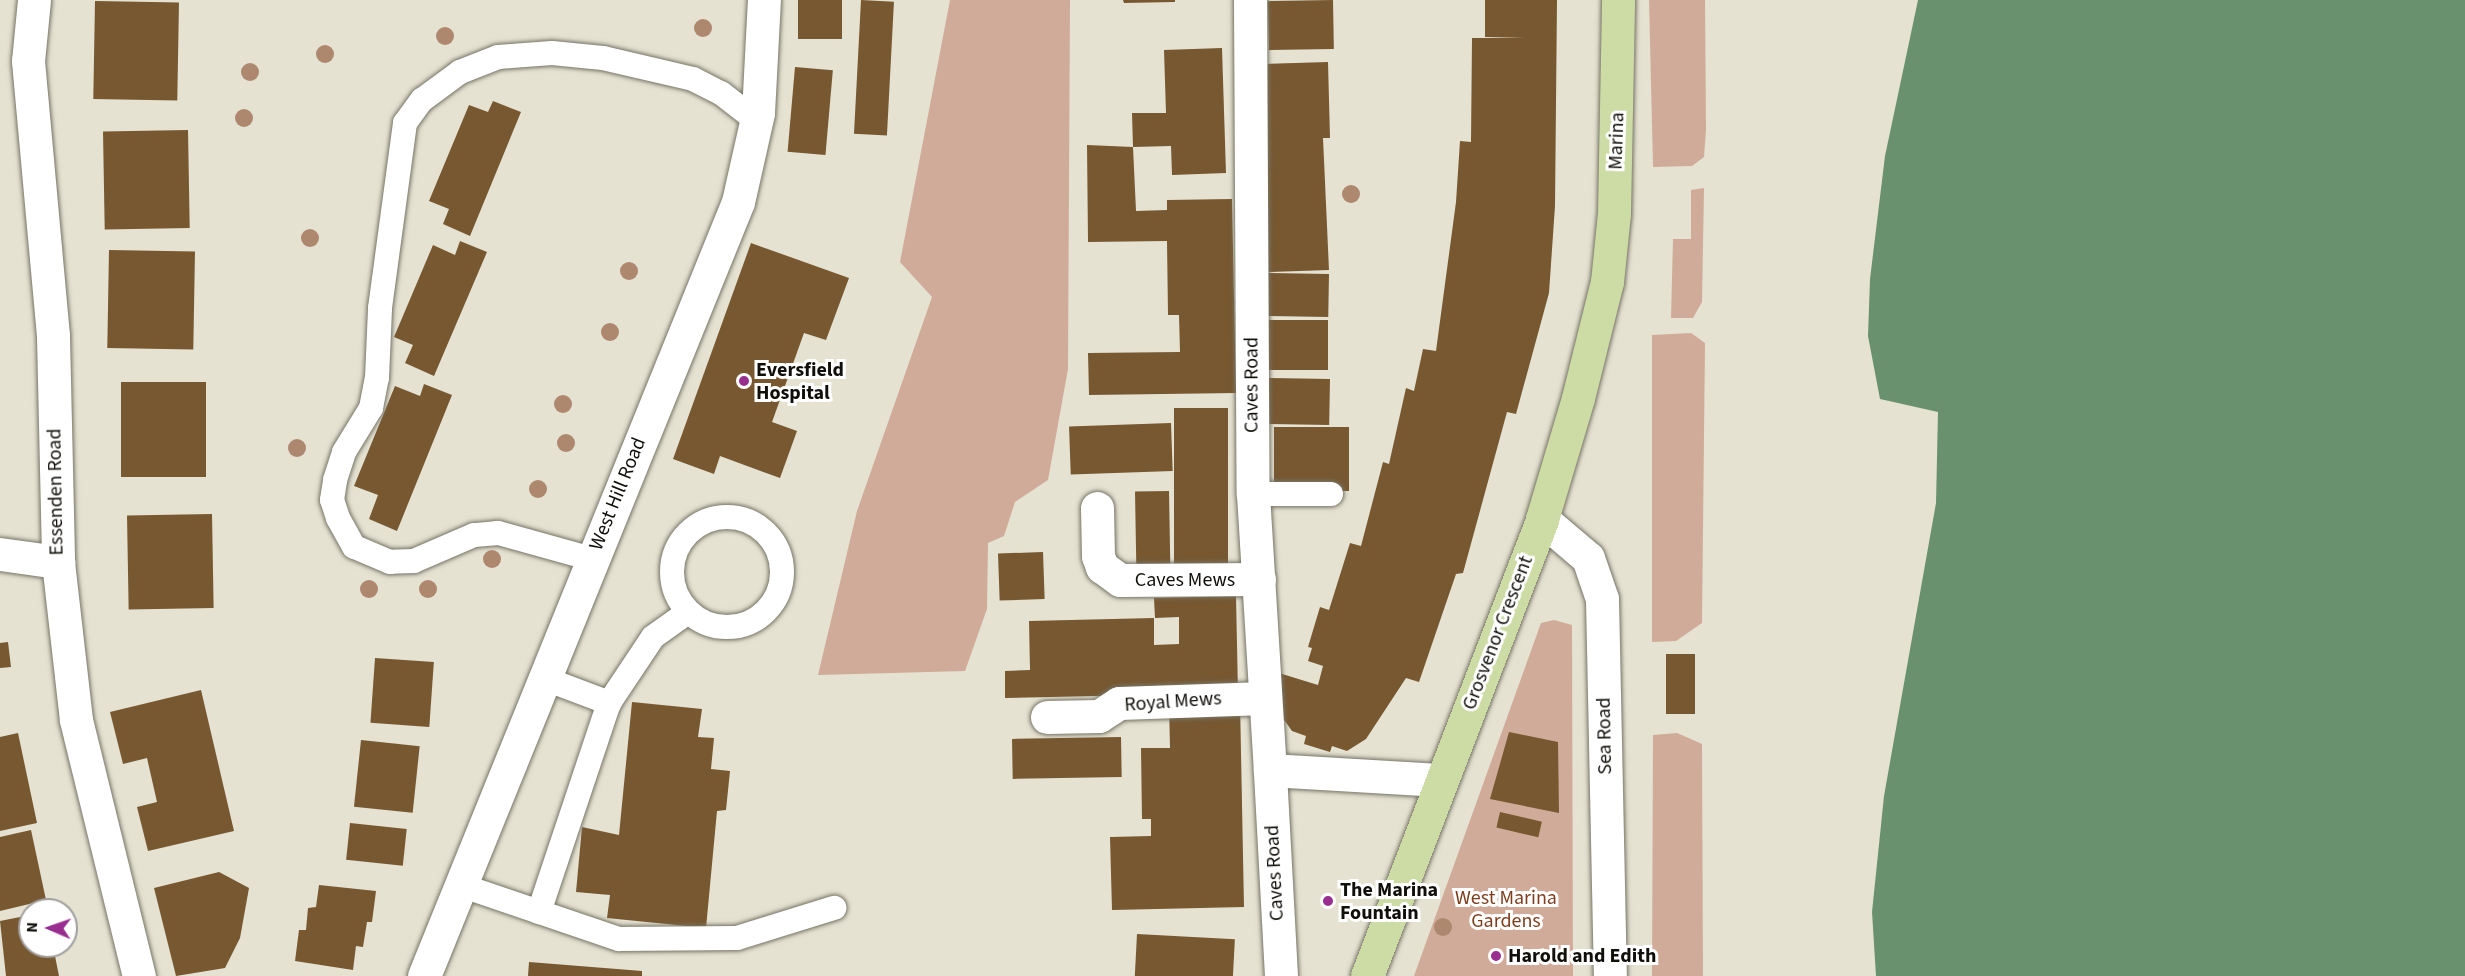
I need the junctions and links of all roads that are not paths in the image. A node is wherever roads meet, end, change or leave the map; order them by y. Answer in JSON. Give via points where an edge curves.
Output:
{"nodes":[{"id":1,"x":33,"y":0,"type":"edge"},
{"id":2,"x":764,"y":0,"type":"edge"},
{"id":3,"x":1250,"y":0,"type":"edge"},
{"id":4,"x":1618,"y":0,"type":"edge"},
{"id":5,"x":757,"y":121,"type":"junction"},
{"id":6,"x":1607,"y":282,"type":"joint"},
{"id":7,"x":1253,"y":494,"type":"junction"},
{"id":8,"x":1331,"y":494,"type":"dead end"},
{"id":9,"x":1097,"y":508,"type":"dead end"},
{"id":10,"x":1542,"y":519,"type":"junction"},
{"id":11,"x":0,"y":554,"type":"edge"},
{"id":12,"x":592,"y":559,"type":"junction"},
{"id":13,"x":57,"y":562,"type":"junction"},
{"id":14,"x":1259,"y":579,"type":"junction"},
{"id":15,"x":688,"y":612,"type":"junction"},
{"id":16,"x":543,"y":678,"type":"junction"},
{"id":17,"x":1265,"y":698,"type":"junction"},
{"id":18,"x":609,"y":703,"type":"junction"},
{"id":19,"x":1047,"y":717,"type":"dead end"},
{"id":20,"x":1270,"y":771,"type":"junction"},
{"id":21,"x":1440,"y":780,"type":"junction"},
{"id":22,"x":460,"y":885,"type":"junction"},
{"id":23,"x":834,"y":908,"type":"dead end"},
{"id":24,"x":539,"y":912,"type":"junction"},
{"id":25,"x":140,"y":976,"type":"edge"},
{"id":26,"x":424,"y":976,"type":"edge"},
{"id":27,"x":1281,"y":976,"type":"edge"},
{"id":28,"x":1367,"y":976,"type":"edge"},
{"id":29,"x":1610,"y":976,"type":"edge"}],
"edges":[{"from":1,"to":13,"type":"street","name":"Essenden Road","via":[[28,61],[53,336]]},
{"from":2,"to":5,"type":"street","name":"West Hill Road"},
{"from":3,"to":7,"type":"street","name":"Caves Road"},
{"from":4,"to":6,"type":"highway","name":"Marina","via":[[1619,100]]},
{"from":5,"to":12,"type":"street","name":"West Hill Road","via":[[738,202]]},
{"from":5,"to":12,"type":"lane","via":[[721,93],[693,79],[603,58],[552,52],[498,57],[460,72],[422,100],[405,123],[380,308],[377,378],[371,408],[344,452],[335,480],[332,500],[338,518],[354,547],[390,562],[414,561],[474,536],[498,533]]},
{"from":6,"to":10,"type":"highway","name":"Grosvenor Crescent"},
{"from":7,"to":8,"type":"lane"},
{"from":7,"to":14,"type":"street","name":"Caves Road"},
{"from":9,"to":14,"type":"street","name":"Caves Mews","via":[[1098,556],[1102,567],[1120,580]]},
{"from":10,"to":21,"type":"highway","name":"Grosvenor Crescent"},
{"from":10,"to":29,"type":"street","name":"Sea Road","via":[[1587,558],[1602,598]]},
{"from":11,"to":13,"type":"street"},
{"from":12,"to":16,"type":"street","name":"West Hill Road"},
{"from":13,"to":25,"type":"street","name":"Essenden Road","via":[[76,720]]},
{"from":14,"to":17,"type":"street","name":"Caves Road"},
{"from":15,"to":15,"type":"lane","via":[[677,597],[672,579],[673,560],[692,529],[727,517],[761,528],[780,558],[782,576],[769,609],[746,623],[720,627],[702,622]]},
{"from":15,"to":18,"type":"lane","via":[[653,637]]},
{"from":16,"to":18,"type":"lane"},
{"from":16,"to":22,"type":"street","name":"West Hill Road"},
{"from":17,"to":19,"type":"street","name":"Royal Mews","via":[[1119,703],[1099,716]]},
{"from":17,"to":20,"type":"street","name":"Caves Road"},
{"from":18,"to":24,"type":"lane"},
{"from":20,"to":21,"type":"street"},
{"from":20,"to":27,"type":"street","name":"Caves Road"},
{"from":21,"to":28,"type":"highway","name":"Grosvenor Crescent"},
{"from":22,"to":24,"type":"lane"},
{"from":22,"to":26,"type":"street","name":"West Hill Road"},
{"from":23,"to":24,"type":"lane","via":[[737,938],[620,939]]}]}
